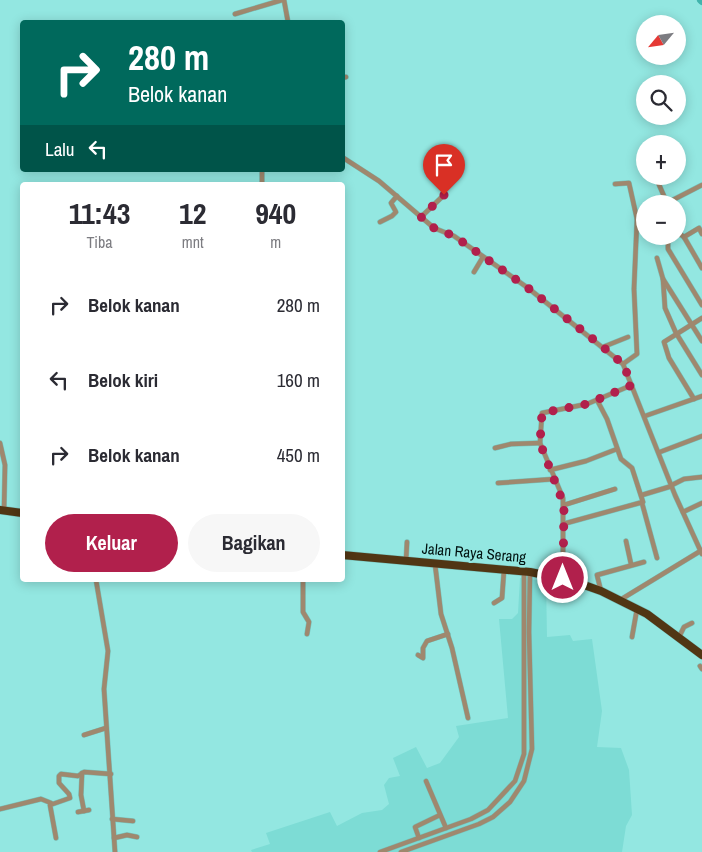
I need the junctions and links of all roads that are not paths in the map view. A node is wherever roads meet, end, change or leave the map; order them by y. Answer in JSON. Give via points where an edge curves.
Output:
{"nodes":[{"id":1,"x":283,"y":0,"type":"edge"},
{"id":2,"x":235,"y":14,"type":"dead end"},
{"id":3,"x":288,"y":20,"type":"edge"},
{"id":4,"x":345,"y":159,"type":"edge"},
{"id":5,"x":615,"y":184,"type":"dead end"},
{"id":6,"x":702,"y":185,"type":"edge"},
{"id":7,"x":444,"y":195,"type":"dead end"},
{"id":8,"x":682,"y":195,"type":"edge"},
{"id":9,"x":397,"y":196,"type":"junction"},
{"id":10,"x":636,"y":214,"type":"edge"},
{"id":11,"x":421,"y":217,"type":"junction"},
{"id":12,"x":380,"y":222,"type":"dead end"},
{"id":13,"x":686,"y":233,"type":"edge"},
{"id":14,"x":702,"y":234,"type":"edge"},
{"id":15,"x":636,"y":242,"type":"edge"},
{"id":16,"x":668,"y":245,"type":"edge"},
{"id":17,"x":685,"y":245,"type":"edge"},
{"id":18,"x":483,"y":257,"type":"junction"},
{"id":19,"x":657,"y":258,"type":"dead end"},
{"id":20,"x":702,"y":268,"type":"edge"},
{"id":21,"x":474,"y":272,"type":"dead end"},
{"id":22,"x":663,"y":279,"type":"junction"},
{"id":23,"x":670,"y":305,"type":"dead end"},
{"id":24,"x":702,"y":305,"type":"edge"},
{"id":25,"x":665,"y":308,"type":"junction"},
{"id":26,"x":702,"y":318,"type":"edge"},
{"id":27,"x":692,"y":324,"type":"junction"},
{"id":28,"x":676,"y":334,"type":"junction"},
{"id":29,"x":628,"y":337,"type":"dead end"},
{"id":30,"x":702,"y":341,"type":"edge"},
{"id":31,"x":603,"y":347,"type":"junction"},
{"id":32,"x":623,"y":364,"type":"junction"},
{"id":33,"x":702,"y":375,"type":"edge"},
{"id":34,"x":632,"y":385,"type":"junction"},
{"id":35,"x":702,"y":396,"type":"edge"},
{"id":36,"x":694,"y":399,"type":"junction"},
{"id":37,"x":596,"y":400,"type":"junction"},
{"id":38,"x":645,"y":416,"type":"junction"},
{"id":39,"x":702,"y":436,"type":"edge"},
{"id":40,"x":0,"y":443,"type":"edge"},
{"id":41,"x":540,"y":443,"type":"junction"},
{"id":42,"x":495,"y":448,"type":"dead end"},
{"id":43,"x":617,"y":449,"type":"junction"},
{"id":44,"x":1,"y":452,"type":"edge"},
{"id":45,"x":660,"y":452,"type":"junction"},
{"id":46,"x":550,"y":470,"type":"junction"},
{"id":47,"x":702,"y":477,"type":"edge"},
{"id":48,"x":555,"y":479,"type":"junction"},
{"id":49,"x":498,"y":483,"type":"dead end"},
{"id":50,"x":672,"y":486,"type":"junction"},
{"id":51,"x":614,"y":489,"type":"dead end"},
{"id":52,"x":642,"y":495,"type":"junction"},
{"id":53,"x":642,"y":503,"type":"junction"},
{"id":54,"x":702,"y":503,"type":"edge"},
{"id":55,"x":564,"y":505,"type":"junction"},
{"id":56,"x":2,"y":510,"type":"edge"},
{"id":57,"x":683,"y":512,"type":"junction"},
{"id":58,"x":20,"y":513,"type":"edge"},
{"id":59,"x":563,"y":524,"type":"junction"},
{"id":60,"x":407,"y":542,"type":"dead end"},
{"id":61,"x":626,"y":542,"type":"dead end"},
{"id":62,"x":702,"y":552,"type":"edge"},
{"id":63,"x":345,"y":555,"type":"edge"},
{"id":64,"x":657,"y":558,"type":"dead end"},
{"id":65,"x":406,"y":561,"type":"junction"},
{"id":66,"x":644,"y":562,"type":"dead end"},
{"id":67,"x":435,"y":564,"type":"junction"},
{"id":68,"x":631,"y":564,"type":"junction"},
{"id":69,"x":504,"y":570,"type":"junction"},
{"id":70,"x":527,"y":572,"type":"junction"},
{"id":71,"x":563,"y":578,"type":"junction"},
{"id":72,"x":96,"y":582,"type":"edge"},
{"id":73,"x":303,"y":582,"type":"edge"},
{"id":74,"x":601,"y":591,"type":"junction"},
{"id":75,"x":620,"y":600,"type":"junction"},
{"id":76,"x":494,"y":603,"type":"dead end"},
{"id":77,"x":637,"y":609,"type":"junction"},
{"id":78,"x":692,"y":623,"type":"dead end"},
{"id":79,"x":446,"y":628,"type":"junction"},
{"id":80,"x":307,"y":634,"type":"dead end"},
{"id":81,"x":448,"y":634,"type":"junction"},
{"id":82,"x":435,"y":637,"type":"junction"},
{"id":83,"x":632,"y":637,"type":"dead end"},
{"id":84,"x":679,"y":638,"type":"junction"},
{"id":85,"x":418,"y":655,"type":"dead end"},
{"id":86,"x":702,"y":656,"type":"edge"},
{"id":87,"x":468,"y":718,"type":"dead end"},
{"id":88,"x":106,"y":728,"type":"junction"},
{"id":89,"x":524,"y":732,"type":"junction"},
{"id":90,"x":531,"y":732,"type":"junction"},
{"id":91,"x":84,"y":735,"type":"dead end"},
{"id":92,"x":82,"y":773,"type":"junction"},
{"id":93,"x":111,"y":774,"type":"junction"},
{"id":94,"x":426,"y":781,"type":"dead end"},
{"id":95,"x":81,"y":795,"type":"junction"},
{"id":96,"x":72,"y":796,"type":"dead end"},
{"id":97,"x":51,"y":803,"type":"junction"},
{"id":98,"x":0,"y":809,"type":"edge"},
{"id":99,"x":78,"y":812,"type":"dead end"},
{"id":100,"x":440,"y":815,"type":"junction"},
{"id":101,"x":112,"y":819,"type":"junction"},
{"id":102,"x":133,"y":821,"type":"dead end"},
{"id":103,"x":446,"y":828,"type":"junction"},
{"id":104,"x":137,"y":837,"type":"dead end"},
{"id":105,"x":56,"y":838,"type":"dead end"},
{"id":106,"x":114,"y":838,"type":"junction"},
{"id":107,"x":419,"y":838,"type":"junction"},
{"id":108,"x":412,"y":841,"type":"junction"},
{"id":109,"x":416,"y":849,"type":"edge"},
{"id":110,"x":115,"y":852,"type":"edge"},
{"id":111,"x":380,"y":852,"type":"edge"},
{"id":112,"x":401,"y":852,"type":"edge"}],
"edges":[{"from":1,"to":2,"type":"street"},
{"from":1,"to":3,"type":"street"},
{"from":4,"to":9,"type":"street"},
{"from":5,"to":10,"type":"street","via":[[630,183]]},
{"from":6,"to":8,"type":"street"},
{"from":7,"to":11,"type":"street"},
{"from":9,"to":11,"type":"street"},
{"from":9,"to":12,"type":"street","via":[[391,203],[396,212]]},
{"from":11,"to":18,"type":"street"},
{"from":13,"to":14,"type":"street","via":[[699,228]]},
{"from":15,"to":32,"type":"street","via":[[637,350],[636,357]]},
{"from":16,"to":24,"type":"street"},
{"from":17,"to":20,"type":"street"},
{"from":18,"to":21,"type":"street"},
{"from":18,"to":31,"type":"street"},
{"from":19,"to":22,"type":"street"},
{"from":22,"to":25,"type":"street"},
{"from":22,"to":27,"type":"street"},
{"from":23,"to":25,"type":"street"},
{"from":25,"to":28,"type":"street"},
{"from":26,"to":27,"type":"street"},
{"from":27,"to":28,"type":"street"},
{"from":27,"to":30,"type":"street"},
{"from":28,"to":33,"type":"street"},
{"from":28,"to":36,"type":"street","via":[[664,342],[664,346]]},
{"from":29,"to":31,"type":"street"},
{"from":31,"to":32,"type":"street"},
{"from":32,"to":34,"type":"street"},
{"from":34,"to":37,"type":"street"},
{"from":34,"to":38,"type":"street"},
{"from":35,"to":36,"type":"street"},
{"from":36,"to":38,"type":"street"},
{"from":37,"to":41,"type":"street","via":[[542,413]]},
{"from":37,"to":43,"type":"street","via":[[606,416]]},
{"from":38,"to":45,"type":"street"},
{"from":39,"to":45,"type":"street"},
{"from":40,"to":44,"type":"street"},
{"from":41,"to":42,"type":"street"},
{"from":41,"to":46,"type":"street"},
{"from":43,"to":46,"type":"street"},
{"from":43,"to":52,"type":"street","via":[[624,463],[632,468]]},
{"from":44,"to":56,"type":"street","via":[[5,465]]},
{"from":45,"to":50,"type":"street"},
{"from":46,"to":48,"type":"street"},
{"from":47,"to":50,"type":"street","via":[[684,479]]},
{"from":48,"to":49,"type":"street"},
{"from":48,"to":55,"type":"street"},
{"from":50,"to":52,"type":"street"},
{"from":50,"to":57,"type":"street"},
{"from":51,"to":55,"type":"street"},
{"from":52,"to":53,"type":"street"},
{"from":53,"to":59,"type":"street"},
{"from":53,"to":64,"type":"street"},
{"from":54,"to":57,"type":"street"},
{"from":55,"to":59,"type":"street"},
{"from":56,"to":58,"type":"highway"},
{"from":57,"to":62,"type":"street"},
{"from":59,"to":71,"type":"street"},
{"from":60,"to":65,"type":"street"},
{"from":61,"to":68,"type":"street"},
{"from":62,"to":75,"type":"street"},
{"from":63,"to":65,"type":"highway","name":"Jalan Raya Serang"},
{"from":65,"to":67,"type":"highway","name":"Jalan Raya Serang"},
{"from":66,"to":68,"type":"street"},
{"from":67,"to":69,"type":"highway","name":"Jalan Raya Serang"},
{"from":67,"to":79,"type":"street","via":[[441,614]]},
{"from":68,"to":74,"type":"street","via":[[597,575]]},
{"from":69,"to":70,"type":"highway","name":"Jalan Raya Serang"},
{"from":69,"to":76,"type":"street","via":[[502,598]]},
{"from":70,"to":71,"type":"highway","name":"Jalan Raya Serang"},
{"from":70,"to":89,"type":"street"},
{"from":70,"to":90,"type":"street"},
{"from":71,"to":74,"type":"highway","name":"Jalan Raya Serang"},
{"from":72,"to":88,"type":"street","via":[[108,651],[104,689]]},
{"from":73,"to":80,"type":"street","via":[[303,612],[309,622]]},
{"from":74,"to":75,"type":"highway","name":"Jalan Raya Serang"},
{"from":75,"to":77,"type":"highway","name":"Jalan Raya Serang"},
{"from":77,"to":83,"type":"street"},
{"from":77,"to":84,"type":"highway","name":"Jalan Raya Serang"},
{"from":78,"to":84,"type":"street","via":[[684,627]]},
{"from":79,"to":81,"type":"street"},
{"from":79,"to":82,"type":"street"},
{"from":81,"to":82,"type":"street"},
{"from":81,"to":87,"type":"street"},
{"from":82,"to":85,"type":"street","via":[[424,644],[423,658]]},
{"from":84,"to":86,"type":"highway","name":"Jalan Raya Serang"},
{"from":88,"to":91,"type":"street"},
{"from":88,"to":93,"type":"street"},
{"from":89,"to":90,"type":"street"},
{"from":89,"to":103,"type":"street","via":[[524,754],[515,781],[480,815]]},
{"from":90,"to":109,"type":"street","via":[[532,749],[524,781],[510,802],[479,824]]},
{"from":92,"to":93,"type":"street"},
{"from":92,"to":95,"type":"street"},
{"from":92,"to":97,"type":"street","via":[[78,776],[61,774],[58,780],[70,798]]},
{"from":93,"to":101,"type":"street"},
{"from":94,"to":100,"type":"street"},
{"from":95,"to":96,"type":"street"},
{"from":95,"to":99,"type":"street","via":[[86,811]]},
{"from":97,"to":98,"type":"street","via":[[41,799]]},
{"from":97,"to":105,"type":"street"},
{"from":100,"to":103,"type":"street"},
{"from":100,"to":107,"type":"street","via":[[415,827]]},
{"from":101,"to":102,"type":"street"},
{"from":101,"to":106,"type":"street"},
{"from":103,"to":107,"type":"street"},
{"from":104,"to":106,"type":"street"},
{"from":106,"to":110,"type":"street"},
{"from":107,"to":108,"type":"street"},
{"from":108,"to":109,"type":"street"},
{"from":108,"to":111,"type":"street"},
{"from":109,"to":112,"type":"street"}]}
